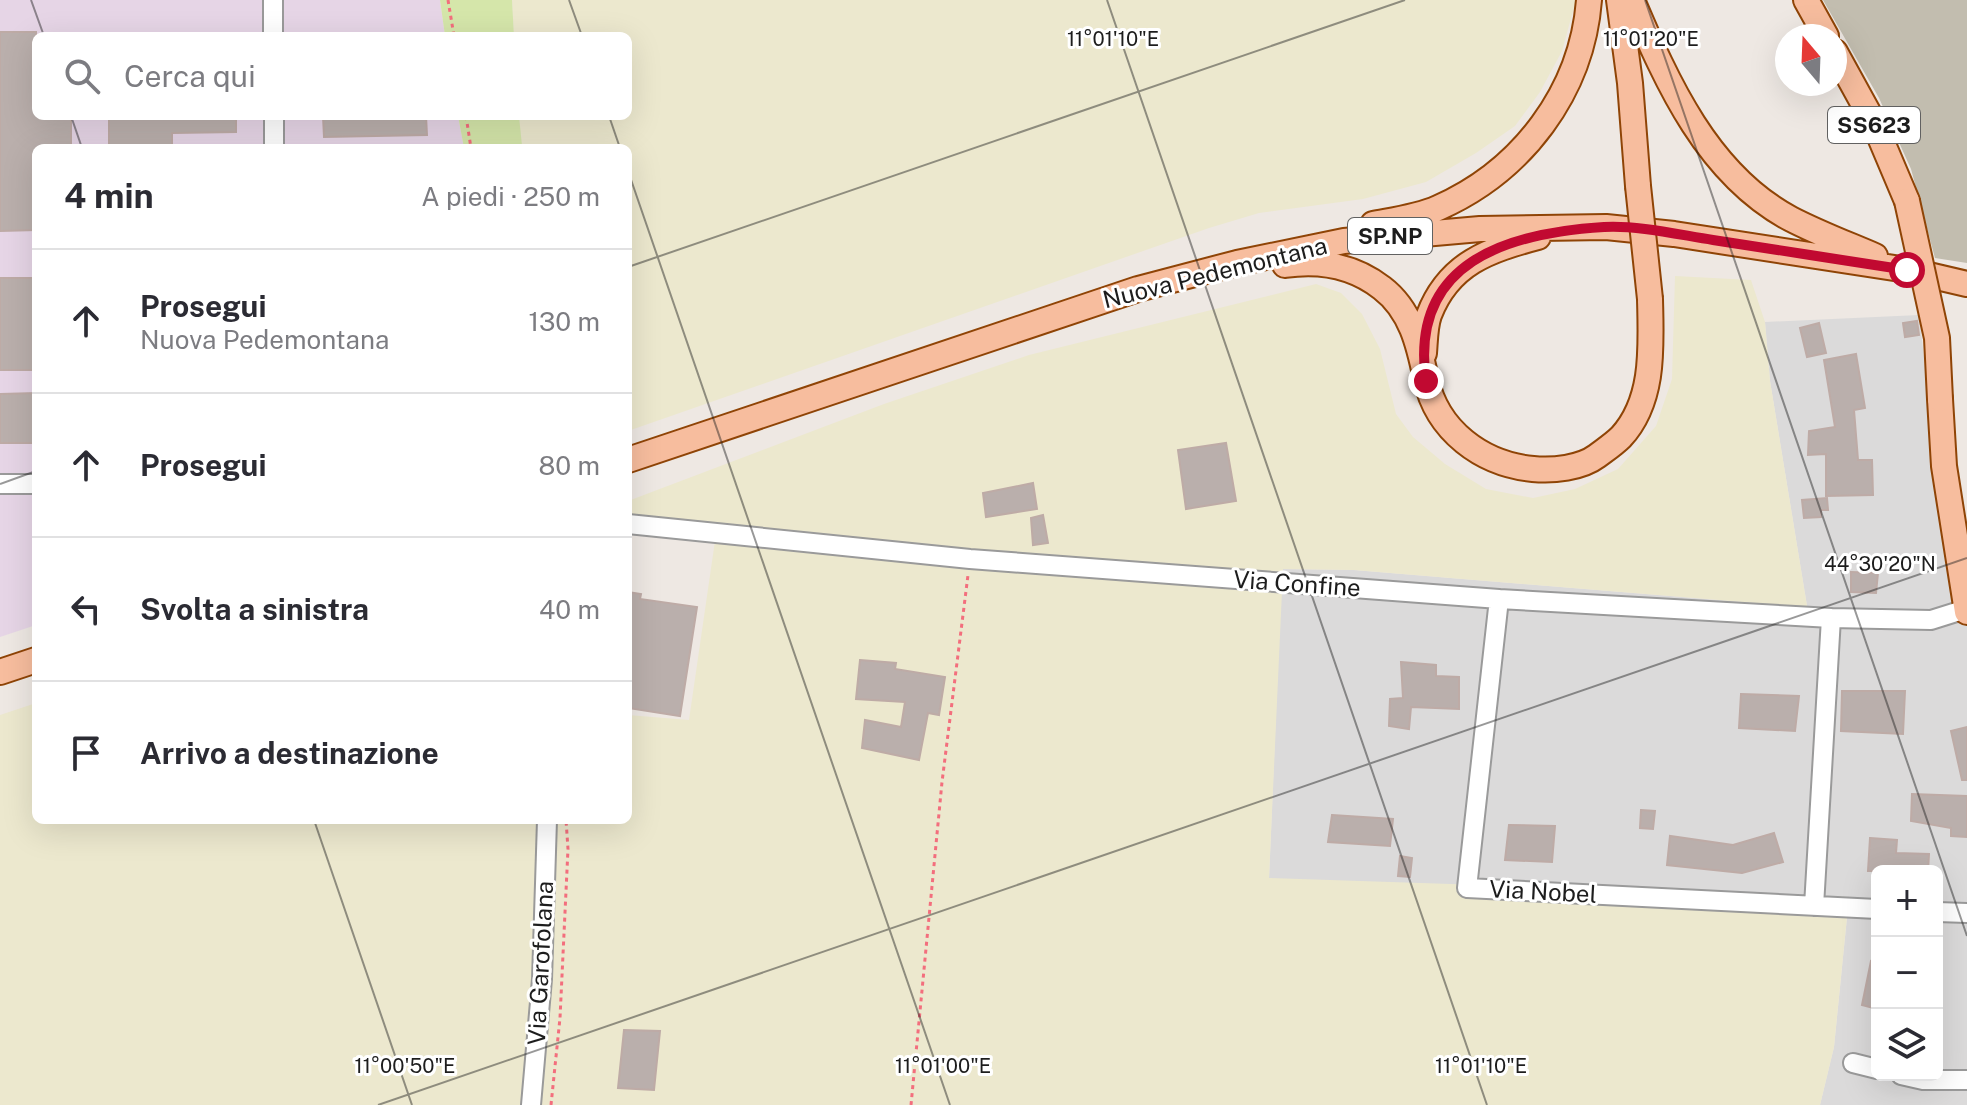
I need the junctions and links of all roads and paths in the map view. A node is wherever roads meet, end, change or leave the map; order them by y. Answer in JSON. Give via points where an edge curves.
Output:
{"nodes":[{"id":1,"x":273,"y":0,"type":"edge"},
{"id":2,"x":448,"y":0,"type":"edge"},
{"id":3,"x":1589,"y":0,"type":"edge"},
{"id":4,"x":1616,"y":0,"type":"edge"},
{"id":5,"x":1632,"y":0,"type":"edge"},
{"id":6,"x":1806,"y":0,"type":"edge"},
{"id":7,"x":1819,"y":24,"type":"edge"},
{"id":8,"x":273,"y":32,"type":"edge"},
{"id":9,"x":453,"y":32,"type":"edge"},
{"id":10,"x":1847,"y":74,"type":"edge"},
{"id":11,"x":274,"y":120,"type":"edge"},
{"id":12,"x":467,"y":120,"type":"edge"},
{"id":13,"x":274,"y":144,"type":"edge"},
{"id":14,"x":470,"y":144,"type":"edge"},
{"id":15,"x":1606,"y":227,"type":"junction"},
{"id":16,"x":1907,"y":270,"type":"junction"},
{"id":17,"x":1178,"y":278,"type":"junction"},
{"id":18,"x":1967,"y":284,"type":"edge"},
{"id":19,"x":942,"y":354,"type":"junction"},
{"id":20,"x":1423,"y":359,"type":"junction"},
{"id":21,"x":632,"y":459,"type":"edge"},
{"id":22,"x":0,"y":484,"type":"edge"},
{"id":23,"x":32,"y":484,"type":"edge"},
{"id":24,"x":632,"y":524,"type":"edge"},
{"id":25,"x":970,"y":559,"type":"junction"},
{"id":26,"x":1499,"y":599,"type":"junction"},
{"id":27,"x":1966,"y":610,"type":"edge"},
{"id":28,"x":1831,"y":618,"type":"junction"},
{"id":29,"x":32,"y":661,"type":"edge"},
{"id":30,"x":0,"y":672,"type":"edge"},
{"id":31,"x":547,"y":824,"type":"edge"},
{"id":32,"x":566,"y":824,"type":"edge"},
{"id":33,"x":1814,"y":906,"type":"junction"},
{"id":34,"x":1871,"y":909,"type":"edge"},
{"id":35,"x":1943,"y":912,"type":"edge"},
{"id":36,"x":1967,"y":913,"type":"edge"},
{"id":37,"x":1853,"y":1063,"type":"dead end"},
{"id":38,"x":1871,"y":1068,"type":"edge"},
{"id":39,"x":1943,"y":1080,"type":"edge"},
{"id":40,"x":1967,"y":1080,"type":"edge"},
{"id":41,"x":531,"y":1105,"type":"edge"},
{"id":42,"x":551,"y":1105,"type":"edge"},
{"id":43,"x":911,"y":1105,"type":"edge"}],
"edges":[{"from":1,"to":8,"type":"street"},
{"from":2,"to":9,"type":"path"},
{"from":3,"to":17,"type":"main road","via":[[1582,40],[1552,112],[1501,170],[1437,208],[1258,245]]},
{"from":4,"to":20,"type":"main road","bridge":true,"via":[[1630,83],[1650,299],[1651,358],[1641,408],[1621,437],[1592,460],[1552,471],[1514,467],[1488,458],[1443,421]]},
{"from":5,"to":16,"type":"main road","via":[[1684,109],[1713,153],[1751,191],[1789,218]]},
{"from":6,"to":7,"type":"main road"},
{"from":10,"to":27,"type":"main road","number":"SS623","bridge":true,"via":[[1907,201],[1937,338],[1944,466]]},
{"from":11,"to":13,"type":"street"},
{"from":12,"to":14,"type":"path"},
{"from":15,"to":16,"type":"main road","name":"Nuova Pedemontana","number":"SP.NP"},
{"from":15,"to":17,"type":"main road","name":"Nuova Pedemontana","number":"SP.NP","via":[[1480,229],[1344,241]]},
{"from":15,"to":20,"type":"main road","via":[[1497,247],[1466,263],[1441,291],[1428,317]]},
{"from":16,"to":18,"type":"main road","name":"Nuova Pedemontana","number":"SP.NP"},
{"from":17,"to":19,"type":"main road","name":"Nuova Pedemontana","number":"SP.NP"},
{"from":19,"to":20,"type":"main road","via":[[1021,340],[1160,296],[1307,262],[1358,273],[1383,288],[1406,316]]},
{"from":19,"to":21,"type":"main road","name":"Nuova Pedemontana","number":"SP.NP"},
{"from":22,"to":23,"type":"street"},
{"from":24,"to":25,"type":"street","name":"Via Confine"},
{"from":25,"to":26,"type":"street","name":"Via Confine"},
{"from":25,"to":43,"type":"path"},
{"from":26,"to":28,"type":"street","name":"Via Confine"},
{"from":26,"to":33,"type":"street","name":"Via Nobel","via":[[1467,888]]},
{"from":27,"to":28,"type":"street","name":"Via Confine","via":[[1931,620]]},
{"from":28,"to":33,"type":"street"},
{"from":29,"to":30,"type":"main road"},
{"from":31,"to":41,"type":"street","name":"Via Garofolana"},
{"from":32,"to":42,"type":"path","via":[[560,1018]]},
{"from":33,"to":34,"type":"street","name":"Via Nobel"},
{"from":35,"to":36,"type":"street"},
{"from":37,"to":38,"type":"street"},
{"from":39,"to":40,"type":"street"}]}
